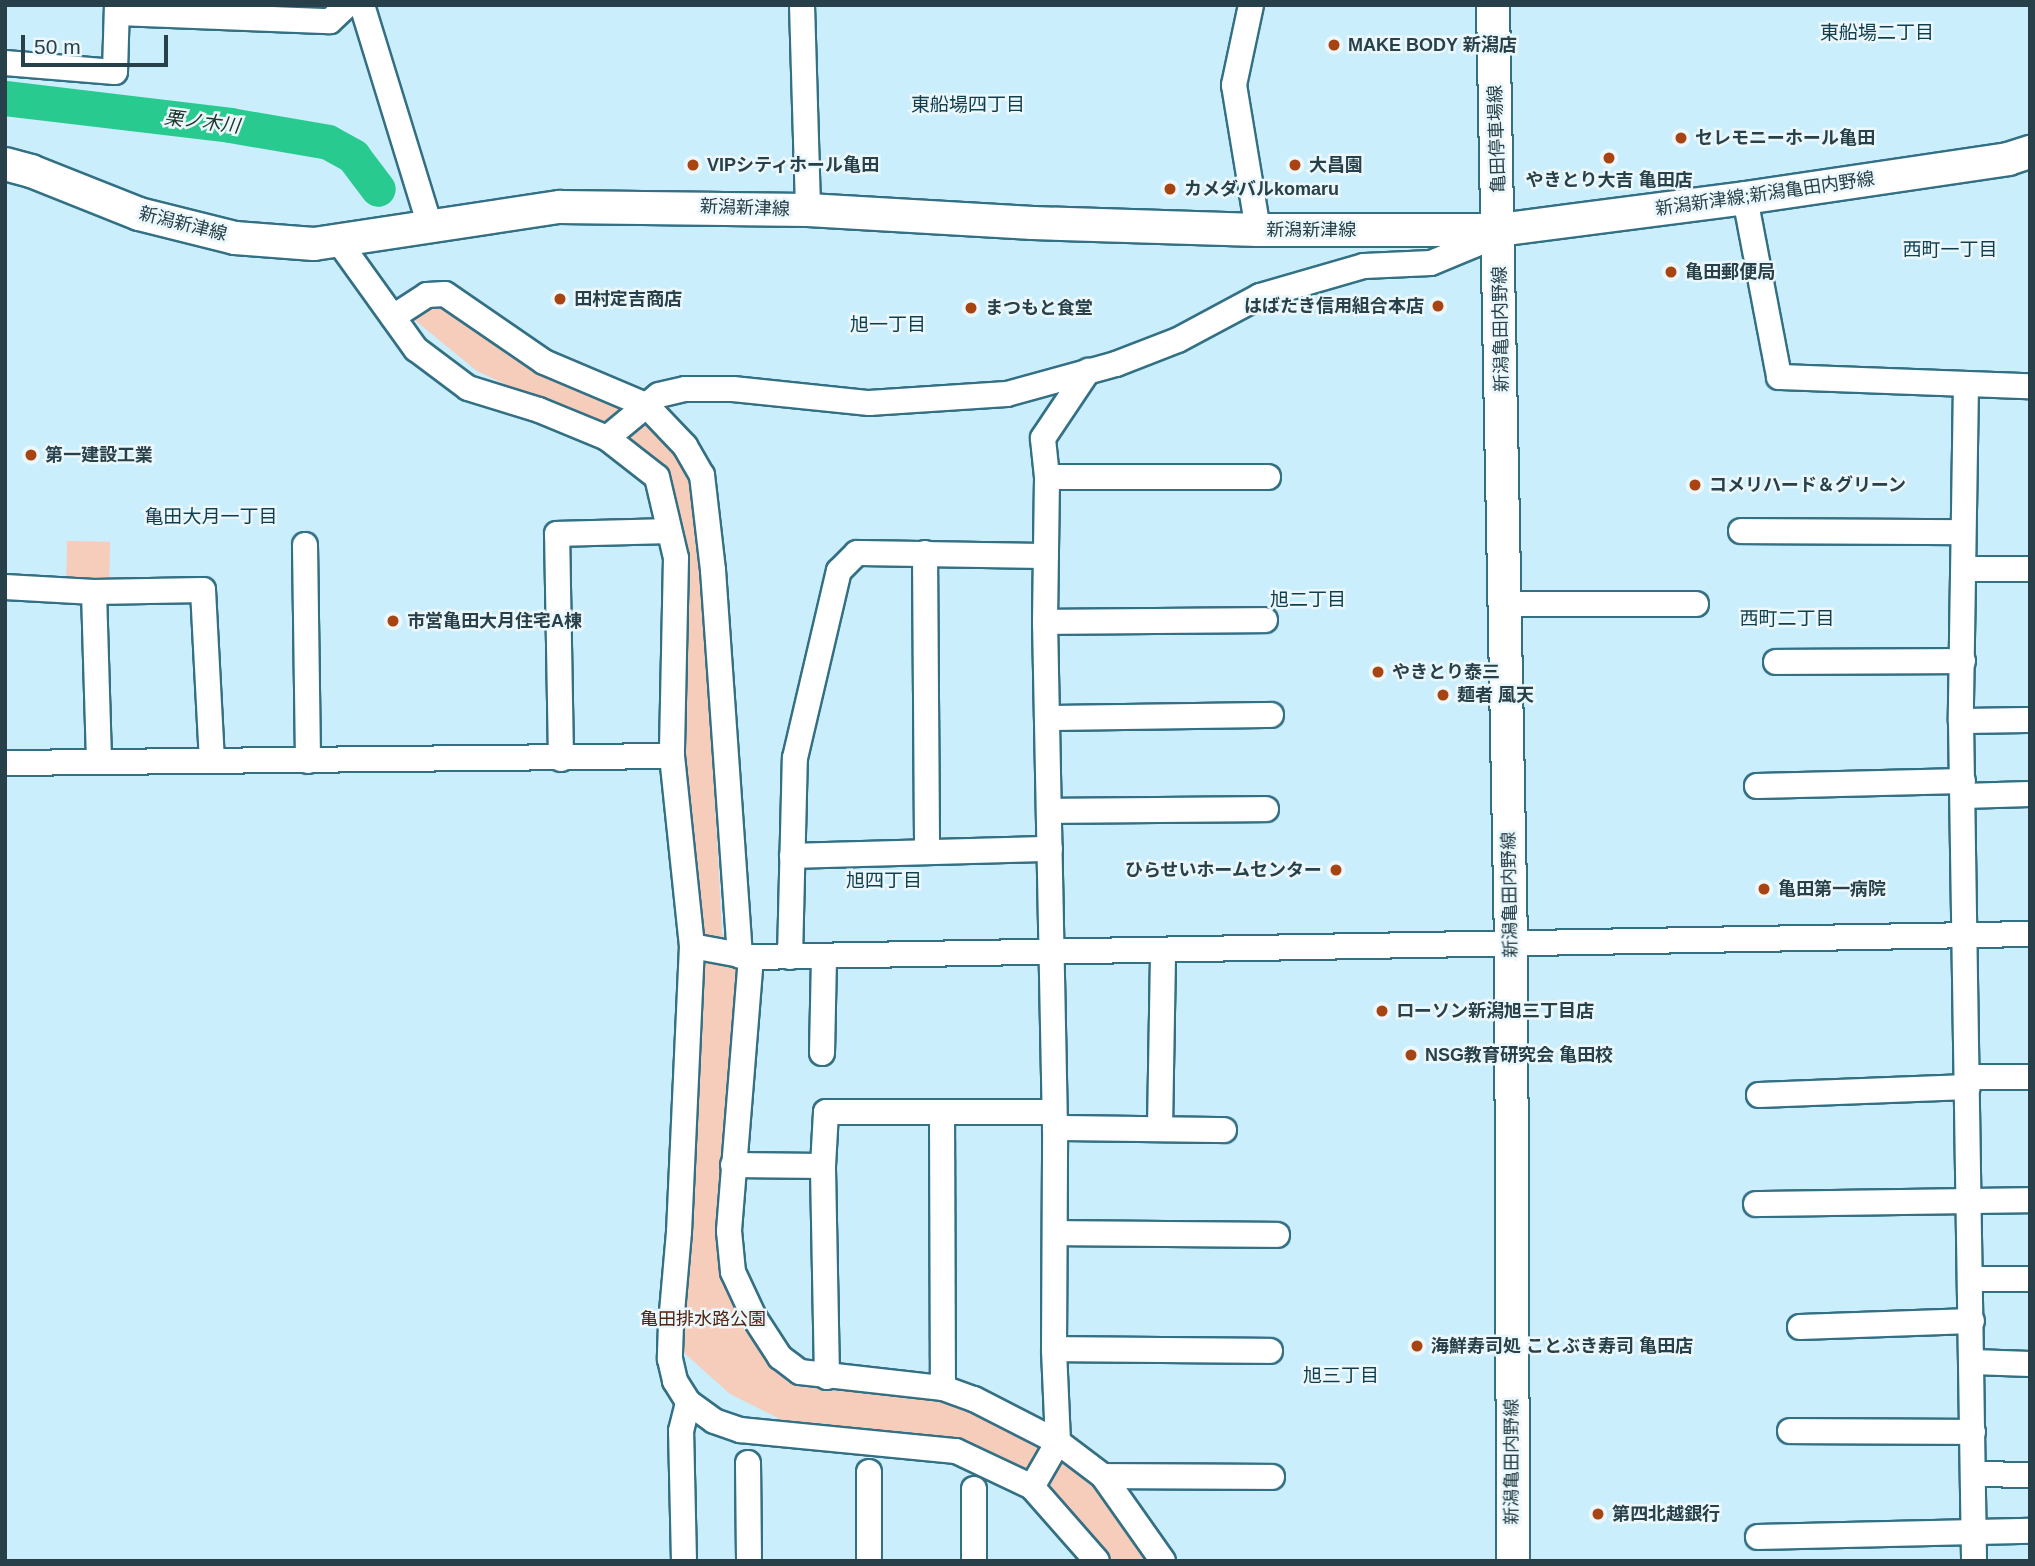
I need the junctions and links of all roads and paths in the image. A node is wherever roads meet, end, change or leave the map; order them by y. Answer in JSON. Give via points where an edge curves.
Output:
{"nodes":[{"id":1,"x":347,"y":5,"type":"edge"},
{"id":2,"x":362,"y":5,"type":"edge"},
{"id":3,"x":802,"y":5,"type":"edge"},
{"id":4,"x":1250,"y":5,"type":"edge"},
{"id":5,"x":1493,"y":5,"type":"edge"},
{"id":6,"x":118,"y":9,"type":"edge"},
{"id":7,"x":5,"y":63,"type":"edge"},
{"id":8,"x":2030,"y":152,"type":"edge"},
{"id":9,"x":5,"y":164,"type":"edge"},
{"id":10,"x":1745,"y":198,"type":"junction"},
{"id":11,"x":808,"y":210,"type":"junction"},
{"id":12,"x":430,"y":226,"type":"junction"},
{"id":13,"x":1258,"y":230,"type":"junction"},
{"id":14,"x":1499,"y":230,"type":"junction"},
{"id":15,"x":339,"y":242,"type":"junction"},
{"id":16,"x":393,"y":317,"type":"junction"},
{"id":17,"x":1088,"y":371,"type":"junction"},
{"id":18,"x":1966,"y":384,"type":"junction"},
{"id":19,"x":2030,"y":386,"type":"edge"},
{"id":20,"x":646,"y":405,"type":"junction"},
{"id":21,"x":607,"y":438,"type":"junction"},
{"id":22,"x":1047,"y":477,"type":"junction"},
{"id":23,"x":1268,"y":477,"type":"dead end"},
{"id":24,"x":669,"y":531,"type":"junction"},
{"id":25,"x":1741,"y":531,"type":"dead end"},
{"id":26,"x":1962,"y":532,"type":"junction"},
{"id":27,"x":305,"y":545,"type":"dead end"},
{"id":28,"x":925,"y":553,"type":"junction"},
{"id":29,"x":1046,"y":556,"type":"junction"},
{"id":30,"x":1966,"y":569,"type":"junction"},
{"id":31,"x":2030,"y":569,"type":"edge"},
{"id":32,"x":5,"y":587,"type":"edge"},
{"id":33,"x":94,"y":592,"type":"junction"},
{"id":34,"x":1505,"y":604,"type":"junction"},
{"id":35,"x":1696,"y":604,"type":"dead end"},
{"id":36,"x":1265,"y":620,"type":"dead end"},
{"id":37,"x":1045,"y":622,"type":"junction"},
{"id":38,"x":1963,"y":661,"type":"junction"},
{"id":39,"x":1776,"y":662,"type":"dead end"},
{"id":40,"x":1270,"y":715,"type":"dead end"},
{"id":41,"x":1047,"y":718,"type":"junction"},
{"id":42,"x":2030,"y":720,"type":"edge"},
{"id":43,"x":1961,"y":722,"type":"junction"},
{"id":44,"x":672,"y":756,"type":"junction"},
{"id":45,"x":561,"y":759,"type":"junction"},
{"id":46,"x":212,"y":761,"type":"junction"},
{"id":47,"x":308,"y":761,"type":"junction"},
{"id":48,"x":99,"y":762,"type":"junction"},
{"id":49,"x":5,"y":763,"type":"edge"},
{"id":50,"x":1757,"y":786,"type":"dead end"},
{"id":51,"x":1963,"y":788,"type":"junction"},
{"id":52,"x":2030,"y":794,"type":"edge"},
{"id":53,"x":1266,"y":809,"type":"dead end"},
{"id":54,"x":1049,"y":811,"type":"junction"},
{"id":55,"x":1049,"y":849,"type":"junction"},
{"id":56,"x":927,"y":850,"type":"junction"},
{"id":57,"x":792,"y":856,"type":"junction"},
{"id":58,"x":1966,"y":934,"type":"junction"},
{"id":59,"x":2030,"y":934,"type":"edge"},
{"id":60,"x":1511,"y":945,"type":"junction"},
{"id":61,"x":692,"y":946,"type":"junction"},
{"id":62,"x":1051,"y":951,"type":"junction"},
{"id":63,"x":1163,"y":951,"type":"junction"},
{"id":64,"x":824,"y":956,"type":"junction"},
{"id":65,"x":745,"y":957,"type":"junction"},
{"id":66,"x":790,"y":957,"type":"junction"},
{"id":67,"x":822,"y":1053,"type":"dead end"},
{"id":68,"x":2030,"y":1077,"type":"edge"},
{"id":69,"x":1968,"y":1082,"type":"junction"},
{"id":70,"x":1759,"y":1095,"type":"dead end"},
{"id":71,"x":942,"y":1112,"type":"junction"},
{"id":72,"x":1055,"y":1120,"type":"junction"},
{"id":73,"x":1160,"y":1128,"type":"junction"},
{"id":74,"x":1224,"y":1130,"type":"dead end"},
{"id":75,"x":733,"y":1165,"type":"junction"},
{"id":76,"x":823,"y":1166,"type":"junction"},
{"id":77,"x":2030,"y":1200,"type":"edge"},
{"id":78,"x":1970,"y":1201,"type":"junction"},
{"id":79,"x":1756,"y":1204,"type":"dead end"},
{"id":80,"x":1056,"y":1233,"type":"junction"},
{"id":81,"x":1277,"y":1235,"type":"dead end"},
{"id":82,"x":1971,"y":1279,"type":"junction"},
{"id":83,"x":2030,"y":1279,"type":"edge"},
{"id":84,"x":1972,"y":1321,"type":"junction"},
{"id":85,"x":1800,"y":1327,"type":"dead end"},
{"id":86,"x":1054,"y":1349,"type":"junction"},
{"id":87,"x":1270,"y":1351,"type":"dead end"},
{"id":88,"x":1973,"y":1362,"type":"junction"},
{"id":89,"x":2030,"y":1364,"type":"edge"},
{"id":90,"x":827,"y":1377,"type":"junction"},
{"id":91,"x":943,"y":1388,"type":"junction"},
{"id":92,"x":688,"y":1402,"type":"junction"},
{"id":93,"x":1790,"y":1431,"type":"dead end"},
{"id":94,"x":1973,"y":1432,"type":"junction"},
{"id":95,"x":1058,"y":1442,"type":"junction"},
{"id":96,"x":748,"y":1463,"type":"dead end"},
{"id":97,"x":869,"y":1472,"type":"dead end"},
{"id":98,"x":1974,"y":1474,"type":"junction"},
{"id":99,"x":2030,"y":1475,"type":"edge"},
{"id":100,"x":1103,"y":1476,"type":"junction"},
{"id":101,"x":1272,"y":1477,"type":"dead end"},
{"id":102,"x":1032,"y":1487,"type":"junction"},
{"id":103,"x":974,"y":1489,"type":"dead end"},
{"id":104,"x":1974,"y":1530,"type":"junction"},
{"id":105,"x":2030,"y":1531,"type":"edge"},
{"id":106,"x":1758,"y":1537,"type":"dead end"},
{"id":107,"x":684,"y":1561,"type":"edge"},
{"id":108,"x":749,"y":1561,"type":"edge"},
{"id":109,"x":869,"y":1561,"type":"edge"},
{"id":110,"x":974,"y":1561,"type":"edge"},
{"id":111,"x":1097,"y":1561,"type":"edge"},
{"id":112,"x":1163,"y":1561,"type":"edge"},
{"id":113,"x":1513,"y":1561,"type":"edge"},
{"id":114,"x":1974,"y":1561,"type":"edge"}],
"edges":[{"from":1,"to":6,"type":"street","via":[[330,21]]},
{"from":2,"to":12,"type":"street"},
{"from":3,"to":11,"type":"street"},
{"from":4,"to":13,"type":"street","via":[[1234,85]]},
{"from":5,"to":14,"type":"main road","name":"亀田停車場線"},
{"from":6,"to":7,"type":"street","via":[[115,72]]},
{"from":8,"to":10,"type":"main road","name":"新潟新津線;新潟亀田内野線"},
{"from":9,"to":15,"type":"main road","name":"新潟新津線","via":[[139,214],[234,238]]},
{"from":10,"to":14,"type":"main road","name":"新潟新津線;新潟亀田内野線"},
{"from":10,"to":18,"type":"street","via":[[1779,377]]},
{"from":11,"to":12,"type":"main road","name":"新潟新津線","via":[[560,207]]},
{"from":11,"to":13,"type":"main road","name":"新潟新津線"},
{"from":12,"to":15,"type":"main road","name":"新潟新津線"},
{"from":13,"to":14,"type":"main road","name":"新潟新津線"},
{"from":14,"to":17,"type":"street","via":[[1431,263],[1364,265],[1260,296],[1178,340]]},
{"from":14,"to":34,"type":"main road","name":"新潟亀田内野線"},
{"from":15,"to":16,"type":"street"},
{"from":16,"to":20,"type":"street","via":[[427,295],[445,294],[544,362]]},
{"from":16,"to":21,"type":"street","via":[[415,349],[468,388]]},
{"from":17,"to":20,"type":"street","via":[[1007,394],[870,403],[733,389],[685,389],[659,395]]},
{"from":17,"to":22,"type":"street","via":[[1043,438]]},
{"from":18,"to":19,"type":"street"},
{"from":18,"to":26,"type":"street"},
{"from":20,"to":21,"type":"street"},
{"from":20,"to":65,"type":"street","via":[[685,446],[702,475]]},
{"from":21,"to":24,"type":"street","via":[[657,477]]},
{"from":22,"to":23,"type":"street"},
{"from":22,"to":29,"type":"street"},
{"from":24,"to":44,"type":"street","via":[[676,558]]},
{"from":24,"to":45,"type":"street","via":[[557,534]]},
{"from":25,"to":26,"type":"street"},
{"from":26,"to":30,"type":"street"},
{"from":27,"to":47,"type":"street"},
{"from":28,"to":29,"type":"street"},
{"from":28,"to":56,"type":"street"},
{"from":28,"to":57,"type":"street","via":[[857,553],[839,571],[795,758]]},
{"from":29,"to":37,"type":"street"},
{"from":30,"to":31,"type":"street"},
{"from":30,"to":38,"type":"street"},
{"from":32,"to":33,"type":"street"},
{"from":33,"to":46,"type":"street","via":[[203,590]]},
{"from":33,"to":48,"type":"street"},
{"from":34,"to":35,"type":"street"},
{"from":34,"to":60,"type":"main road","name":"新潟亀田内野線"},
{"from":36,"to":37,"type":"street"},
{"from":37,"to":41,"type":"street"},
{"from":38,"to":39,"type":"street"},
{"from":38,"to":43,"type":"street"},
{"from":40,"to":41,"type":"street"},
{"from":41,"to":54,"type":"street"},
{"from":42,"to":43,"type":"street"},
{"from":43,"to":51,"type":"street"},
{"from":44,"to":45,"type":"street"},
{"from":44,"to":61,"type":"street"},
{"from":45,"to":47,"type":"street"},
{"from":46,"to":47,"type":"street"},
{"from":46,"to":48,"type":"street"},
{"from":48,"to":49,"type":"street"},
{"from":50,"to":51,"type":"street"},
{"from":51,"to":52,"type":"street"},
{"from":51,"to":58,"type":"street"},
{"from":53,"to":54,"type":"street"},
{"from":54,"to":55,"type":"street"},
{"from":55,"to":56,"type":"street"},
{"from":55,"to":62,"type":"street"},
{"from":56,"to":57,"type":"street"},
{"from":57,"to":66,"type":"street"},
{"from":58,"to":59,"type":"street"},
{"from":58,"to":60,"type":"street"},
{"from":58,"to":69,"type":"street"},
{"from":60,"to":63,"type":"street"},
{"from":60,"to":113,"type":"main road","name":"新潟亀田内野線"},
{"from":61,"to":65,"type":"street"},
{"from":61,"to":92,"type":"street","via":[[670,1359],[675,1381]]},
{"from":62,"to":63,"type":"street"},
{"from":62,"to":64,"type":"street"},
{"from":62,"to":72,"type":"street"},
{"from":63,"to":73,"type":"street"},
{"from":64,"to":66,"type":"street"},
{"from":64,"to":67,"type":"street"},
{"from":65,"to":66,"type":"street"},
{"from":65,"to":75,"type":"street","via":[[743,1086]]},
{"from":68,"to":69,"type":"street"},
{"from":69,"to":70,"type":"street"},
{"from":69,"to":78,"type":"street"},
{"from":71,"to":72,"type":"street"},
{"from":71,"to":76,"type":"street","via":[[827,1112]]},
{"from":71,"to":91,"type":"street"},
{"from":72,"to":73,"type":"street"},
{"from":72,"to":80,"type":"street"},
{"from":73,"to":74,"type":"street"},
{"from":75,"to":76,"type":"street"},
{"from":75,"to":90,"type":"street","via":[[729,1231],[733,1272],[780,1357],[800,1372]]},
{"from":76,"to":90,"type":"street"},
{"from":77,"to":78,"type":"street"},
{"from":78,"to":79,"type":"street"},
{"from":78,"to":82,"type":"street"},
{"from":80,"to":81,"type":"street"},
{"from":80,"to":86,"type":"street"},
{"from":82,"to":83,"type":"street"},
{"from":82,"to":84,"type":"street"},
{"from":84,"to":85,"type":"street"},
{"from":84,"to":88,"type":"street"},
{"from":86,"to":87,"type":"street"},
{"from":86,"to":95,"type":"street"},
{"from":88,"to":89,"type":"street"},
{"from":88,"to":94,"type":"street"},
{"from":90,"to":91,"type":"street"},
{"from":91,"to":95,"type":"street"},
{"from":92,"to":102,"type":"street","via":[[714,1421],[740,1430],[956,1451]]},
{"from":92,"to":107,"type":"street","via":[[681,1431]]},
{"from":93,"to":94,"type":"street"},
{"from":94,"to":98,"type":"street"},
{"from":95,"to":100,"type":"street"},
{"from":95,"to":102,"type":"street"},
{"from":96,"to":108,"type":"street"},
{"from":97,"to":109,"type":"street"},
{"from":98,"to":99,"type":"street"},
{"from":98,"to":104,"type":"street"},
{"from":100,"to":101,"type":"street"},
{"from":100,"to":112,"type":"street"},
{"from":102,"to":111,"type":"street"},
{"from":103,"to":110,"type":"street"},
{"from":104,"to":105,"type":"street"},
{"from":104,"to":106,"type":"street"},
{"from":104,"to":114,"type":"street"}]}
